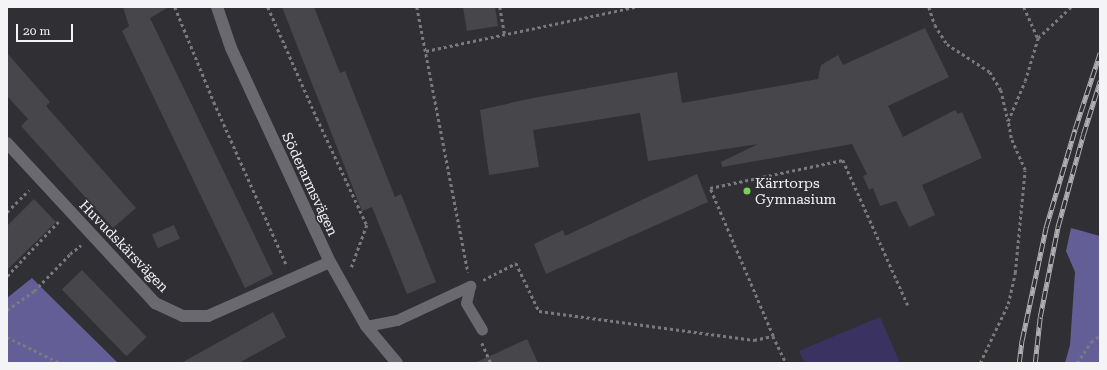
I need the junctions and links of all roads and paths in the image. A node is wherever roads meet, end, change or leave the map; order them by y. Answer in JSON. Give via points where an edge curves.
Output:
{"nodes":[{"id":1,"x":175,"y":7,"type":"edge"},
{"id":2,"x":217,"y":7,"type":"edge"},
{"id":3,"x":268,"y":7,"type":"edge"},
{"id":4,"x":417,"y":7,"type":"edge"},
{"id":5,"x":500,"y":7,"type":"edge"},
{"id":6,"x":635,"y":7,"type":"edge"},
{"id":7,"x":929,"y":7,"type":"edge"},
{"id":8,"x":1024,"y":7,"type":"edge"},
{"id":9,"x":1072,"y":7,"type":"edge"},
{"id":10,"x":505,"y":34,"type":"junction"},
{"id":11,"x":1038,"y":38,"type":"junction"},
{"id":12,"x":426,"y":51,"type":"junction"},
{"id":13,"x":1008,"y":121,"type":"junction"},
{"id":14,"x":7,"y":143,"type":"edge"},
{"id":15,"x":39,"y":179,"type":"junction"},
{"id":16,"x":69,"y":210,"type":"junction"},
{"id":17,"x":7,"y":212,"type":"edge"},
{"id":18,"x":93,"y":236,"type":"junction"},
{"id":19,"x":330,"y":262,"type":"junction"},
{"id":20,"x":7,"y":276,"type":"edge"},
{"id":21,"x":292,"y":280,"type":"junction"},
{"id":22,"x":470,"y":286,"type":"junction"},
{"id":23,"x":344,"y":288,"type":"junction"},
{"id":24,"x":908,"y":305,"type":"dead end"},
{"id":25,"x":7,"y":310,"type":"edge"},
{"id":26,"x":366,"y":326,"type":"junction"},
{"id":27,"x":482,"y":330,"type":"joint"},
{"id":28,"x":1100,"y":335,"type":"edge"},
{"id":29,"x":7,"y":336,"type":"edge"},
{"id":30,"x":773,"y":336,"type":"junction"},
{"id":31,"x":60,"y":363,"type":"edge"},
{"id":32,"x":397,"y":363,"type":"edge"},
{"id":33,"x":491,"y":363,"type":"edge"},
{"id":34,"x":786,"y":363,"type":"edge"},
{"id":35,"x":980,"y":363,"type":"edge"},
{"id":36,"x":1077,"y":363,"type":"edge"}],
"edges":[{"from":1,"to":21,"type":"path"},
{"from":2,"to":19,"type":"street","name":"Söderarmsvägen","via":[[231,48]]},
{"from":3,"to":23,"type":"path","via":[[367,225]]},
{"from":4,"to":12,"type":"path"},
{"from":5,"to":10,"type":"path"},
{"from":6,"to":10,"type":"path"},
{"from":7,"to":13,"type":"path","via":[[935,25],[947,44],[990,72],[1001,90]]},
{"from":8,"to":11,"type":"path"},
{"from":9,"to":11,"type":"path"},
{"from":10,"to":12,"type":"path"},
{"from":11,"to":13,"type":"path"},
{"from":12,"to":22,"type":"path"},
{"from":13,"to":35,"type":"path","via":[[1011,138],[1025,170],[1015,273],[1008,304]]},
{"from":14,"to":15,"type":"street","name":"Huvudskärsvägen"},
{"from":15,"to":16,"type":"street","name":"Huvudskärsvägen"},
{"from":15,"to":17,"type":"path"},
{"from":16,"to":18,"type":"street","name":"Huvudskärsvägen"},
{"from":16,"to":20,"type":"path"},
{"from":18,"to":21,"type":"street","name":"Huvudskärsvägen","via":[[155,303],[183,316],[208,316]]},
{"from":18,"to":25,"type":"path","via":[[70,254],[34,292]]},
{"from":19,"to":21,"type":"street","name":"Huvudskärsvägen"},
{"from":19,"to":23,"type":"street","name":"Söderarmsvägen"},
{"from":22,"to":26,"type":"lane","via":[[397,320]]},
{"from":22,"to":27,"type":"lane","via":[[466,303]]},
{"from":22,"to":30,"type":"path","via":[[516,264],[539,311],[754,340]]},
{"from":23,"to":26,"type":"street","name":"Söderarmsvägen"},
{"from":24,"to":30,"type":"path","via":[[843,160],[710,188]]},
{"from":26,"to":32,"type":"street","name":"Söderarmsvägen"},
{"from":27,"to":33,"type":"path","via":[[480,339]]},
{"from":28,"to":36,"type":"path","via":[[1091,342]]},
{"from":29,"to":31,"type":"path"},
{"from":30,"to":34,"type":"path"}]}
